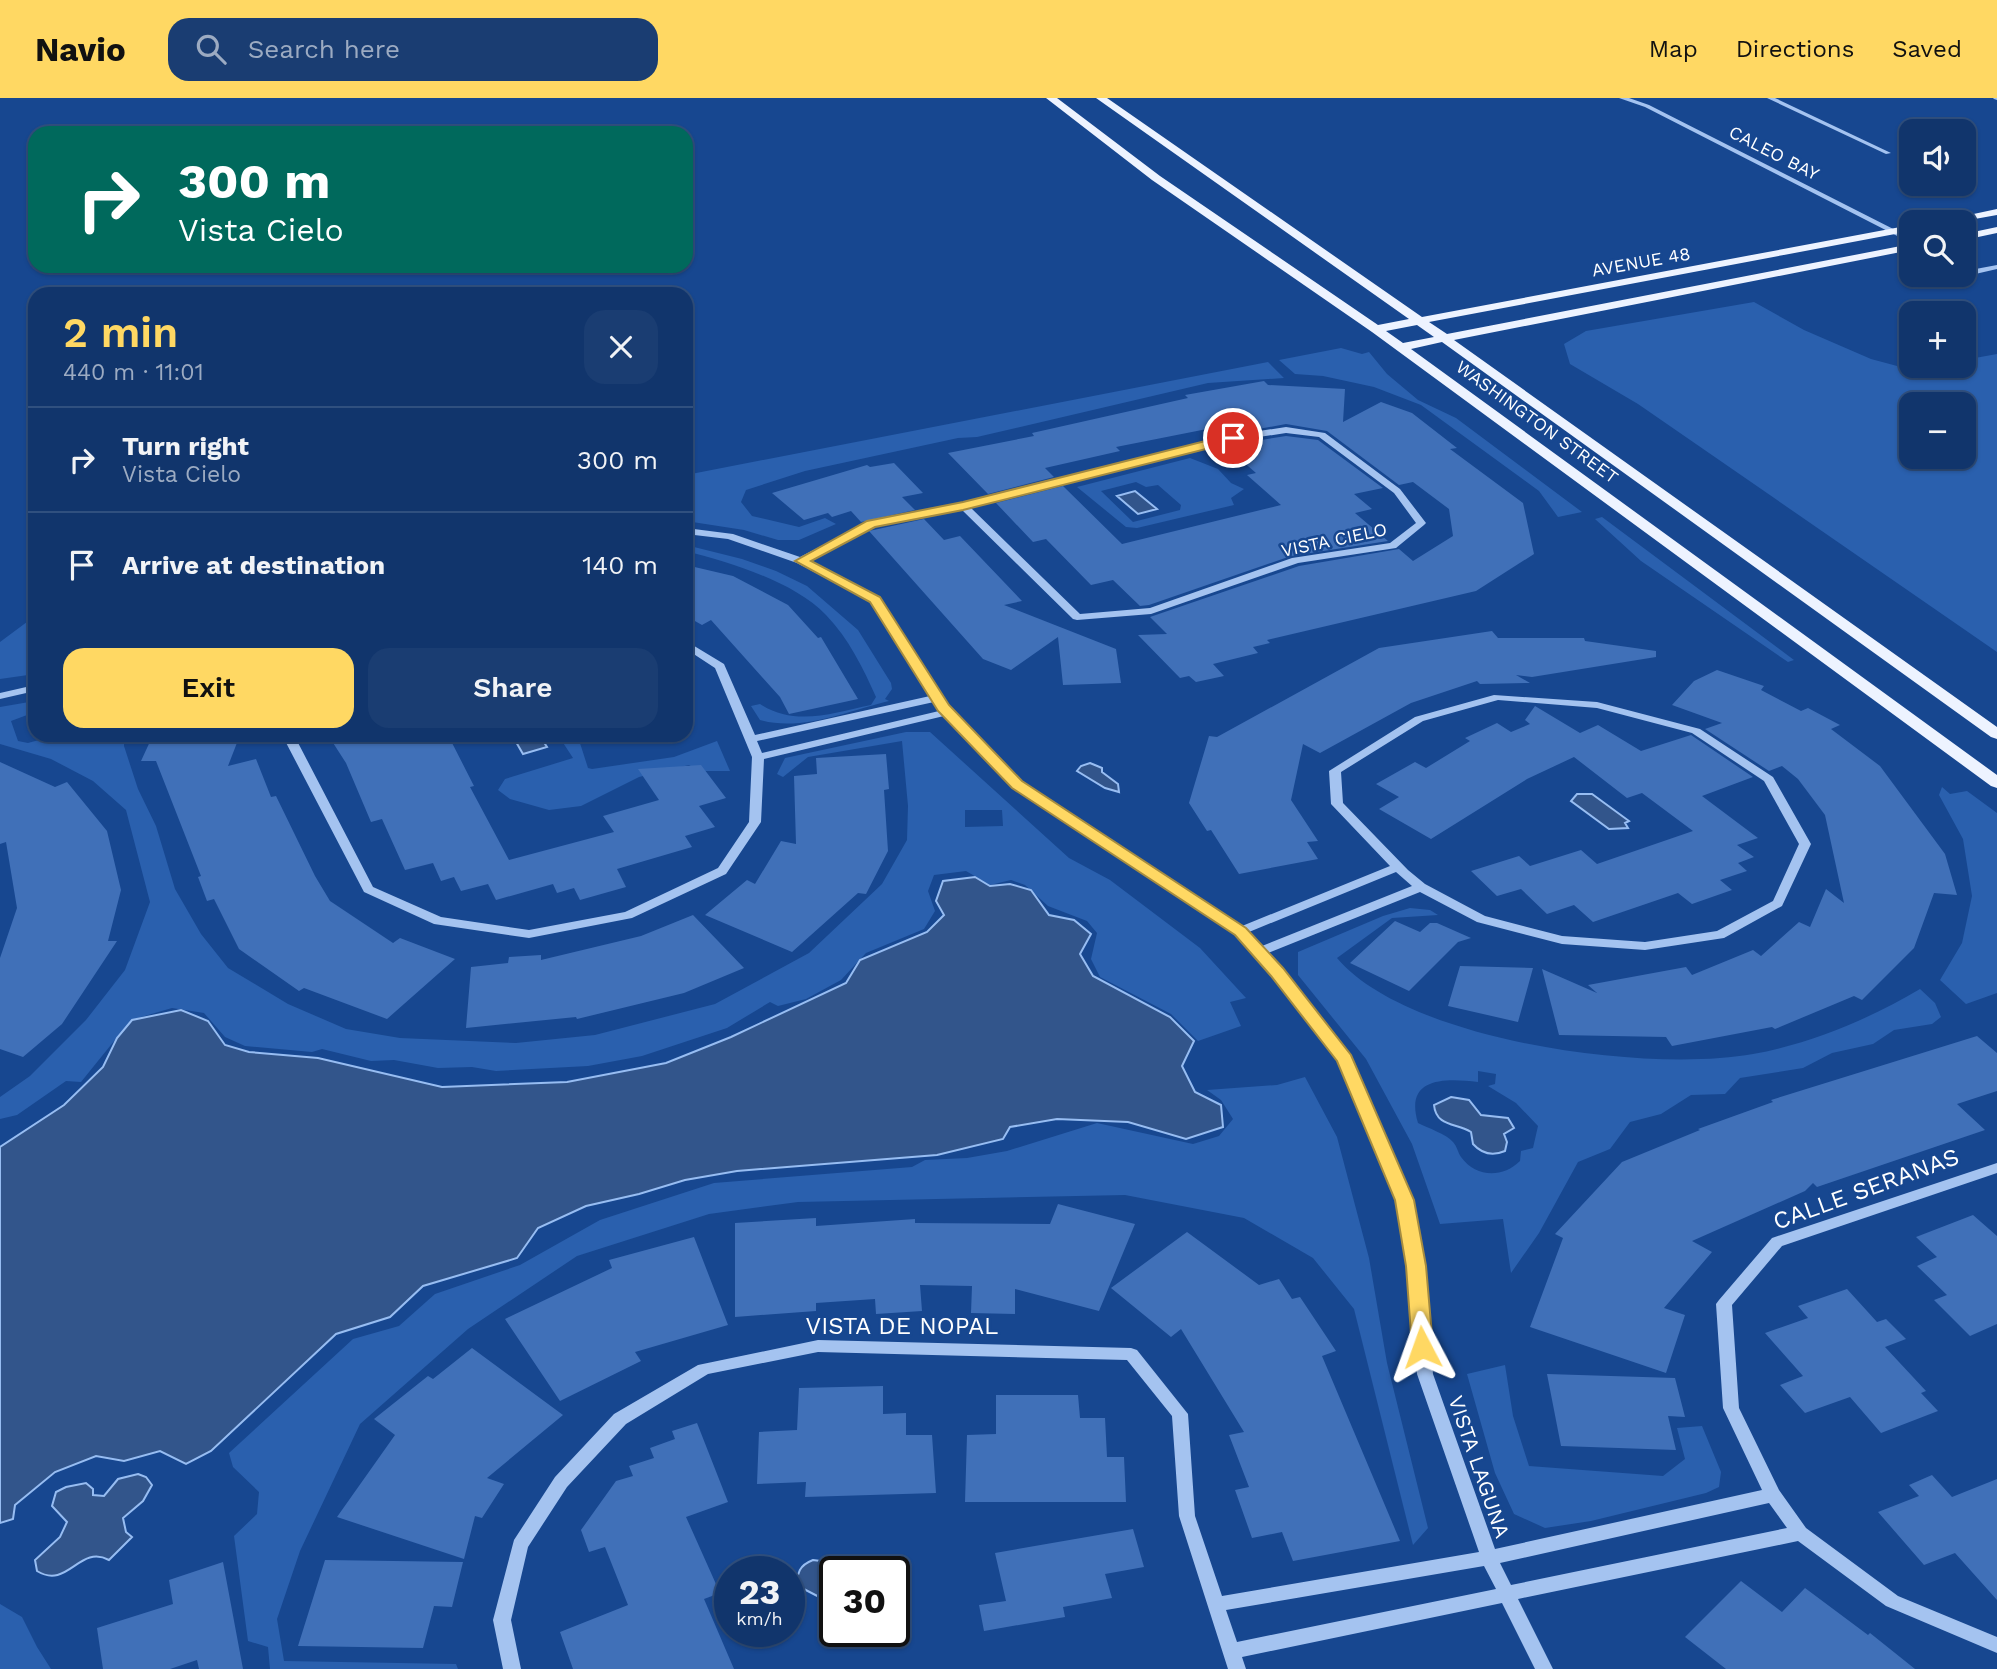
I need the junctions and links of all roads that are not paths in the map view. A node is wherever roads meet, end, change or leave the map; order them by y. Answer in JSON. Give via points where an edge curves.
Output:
{"nodes":[{"id":1,"x":1051,"y":98,"type":"edge"},
{"id":2,"x":1101,"y":98,"type":"edge"},
{"id":3,"x":1622,"y":98,"type":"edge"},
{"id":4,"x":1770,"y":98,"type":"edge"},
{"id":5,"x":1888,"y":153,"type":"dead end"},
{"id":6,"x":1997,"y":212,"type":"edge"},
{"id":7,"x":1976,"y":216,"type":"edge"},
{"id":8,"x":1997,"y":230,"type":"edge"},
{"id":9,"x":1899,"y":231,"type":"edge"},
{"id":10,"x":1893,"y":232,"type":"junction"},
{"id":11,"x":1976,"y":234,"type":"edge"},
{"id":12,"x":1899,"y":235,"type":"edge"},
{"id":13,"x":1899,"y":249,"type":"edge"},
{"id":14,"x":1997,"y":267,"type":"edge"},
{"id":15,"x":1976,"y":271,"type":"edge"},
{"id":16,"x":1419,"y":321,"type":"junction"},
{"id":17,"x":1377,"y":330,"type":"junction"},
{"id":18,"x":1444,"y":338,"type":"junction"},
{"id":19,"x":1400,"y":346,"type":"junction"},
{"id":20,"x":963,"y":506,"type":"junction"},
{"id":21,"x":693,"y":532,"type":"edge"},
{"id":22,"x":802,"y":561,"type":"junction"},
{"id":23,"x":693,"y":649,"type":"edge"},
{"id":24,"x":28,"y":690,"type":"edge"},
{"id":25,"x":0,"y":696,"type":"edge"},
{"id":26,"x":937,"y":698,"type":"junction"},
{"id":27,"x":947,"y":712,"type":"junction"},
{"id":28,"x":1997,"y":734,"type":"edge"},
{"id":29,"x":751,"y":739,"type":"junction"},
{"id":30,"x":292,"y":742,"type":"edge"},
{"id":31,"x":758,"y":757,"type":"junction"},
{"id":32,"x":1997,"y":783,"type":"edge"},
{"id":33,"x":1398,"y":867,"type":"junction"},
{"id":34,"x":1421,"y":887,"type":"junction"},
{"id":35,"x":1241,"y":931,"type":"junction"},
{"id":36,"x":1260,"y":952,"type":"junction"},
{"id":37,"x":1997,"y":1168,"type":"edge"},
{"id":38,"x":1773,"y":1495,"type":"junction"},
{"id":39,"x":1800,"y":1533,"type":"junction"},
{"id":40,"x":1489,"y":1558,"type":"junction"},
{"id":41,"x":1507,"y":1596,"type":"junction"},
{"id":42,"x":1217,"y":1604,"type":"junction"},
{"id":43,"x":1997,"y":1645,"type":"edge"},
{"id":44,"x":1235,"y":1660,"type":"edge"},
{"id":45,"x":512,"y":1669,"type":"edge"},
{"id":46,"x":1544,"y":1669,"type":"edge"}],
"edges":[{"from":1,"to":17,"type":"main road","name":"WASHINGTON STREET","via":[[1156,178]]},
{"from":2,"to":16,"type":"main road","name":"WASHINGTON STREET"},
{"from":3,"to":10,"type":"street","name":"CALEO BAY","via":[[1647,106]]},
{"from":4,"to":5,"type":"street"},
{"from":6,"to":7,"type":"main road"},
{"from":8,"to":11,"type":"main road"},
{"from":9,"to":10,"type":"main road","name":"AVENUE 48"},
{"from":10,"to":12,"type":"street","name":"CALEO BAY"},
{"from":10,"to":16,"type":"main road","name":"AVENUE 48"},
{"from":13,"to":18,"type":"main road","name":"AVENUE 48"},
{"from":14,"to":15,"type":"street"},
{"from":16,"to":17,"type":"main road","name":"AVENUE 48"},
{"from":16,"to":18,"type":"main road","name":"WASHINGTON STREET"},
{"from":17,"to":19,"type":"main road","name":"WASHINGTON STREET"},
{"from":18,"to":19,"type":"main road","name":"AVENUE 48"},
{"from":18,"to":28,"type":"main road","name":"WASHINGTON STREET"},
{"from":19,"to":32,"type":"main road","name":"WASHINGTON STREET"},
{"from":20,"to":20,"type":"street","name":"VISTA CIELO","via":[[1233,438],[1286,430],[1322,435],[1397,491],[1421,523],[1394,546],[1296,560],[1152,611],[1077,617]]},
{"from":20,"to":22,"type":"street","name":"VISTA CIELO","via":[[871,524]]},
{"from":21,"to":22,"type":"street","name":"VISTA LAGUNA","via":[[730,536]]},
{"from":22,"to":26,"type":"street","name":"VISTA LAGUNA","via":[[875,600]]},
{"from":23,"to":29,"type":"street","via":[[720,666]]},
{"from":24,"to":25,"type":"street"},
{"from":26,"to":27,"type":"street","name":"VISTA LAGUNA"},
{"from":26,"to":29,"type":"street"},
{"from":27,"to":31,"type":"street"},
{"from":27,"to":35,"type":"street","name":"VISTA LAGUNA","via":[[1017,785]]},
{"from":29,"to":31,"type":"street"},
{"from":30,"to":31,"type":"street","via":[[368,888],[438,922],[529,934],[628,915],[722,871],[755,822]]},
{"from":33,"to":34,"type":"street"},
{"from":33,"to":34,"type":"street","via":[[1337,804],[1335,771],[1419,719],[1499,697],[1597,705],[1696,731],[1769,779],[1805,844],[1778,903],[1720,935],[1645,946],[1562,940],[1481,919]]},
{"from":33,"to":35,"type":"street"},
{"from":34,"to":36,"type":"street"},
{"from":35,"to":36,"type":"street","name":"VISTA LAGUNA"},
{"from":36,"to":40,"type":"street","name":"VISTA LAGUNA","via":[[1345,1059],[1404,1200],[1416,1266],[1425,1374]]},
{"from":37,"to":38,"type":"street","name":"CALLE SERANAS","via":[[1777,1242],[1724,1304],[1731,1408]]},
{"from":38,"to":39,"type":"street","name":"CALLE SERANAS"},
{"from":38,"to":40,"type":"street"},
{"from":39,"to":41,"type":"street"},
{"from":39,"to":43,"type":"street","name":"CALLE SERANAS","via":[[1892,1601]]},
{"from":40,"to":41,"type":"street","name":"VISTA LAGUNA"},
{"from":40,"to":42,"type":"street"},
{"from":41,"to":44,"type":"street","name":"VISTA DE NOPAL"},
{"from":41,"to":46,"type":"street","name":"VISTA LAGUNA"},
{"from":42,"to":44,"type":"street","name":"VISTA DE NOPAL"},
{"from":42,"to":45,"type":"street","name":"VISTA DE NOPAL","via":[[1187,1516],[1180,1414],[1131,1354],[818,1346],[704,1369],[620,1419],[561,1482],[520,1545],[502,1620]]}]}
